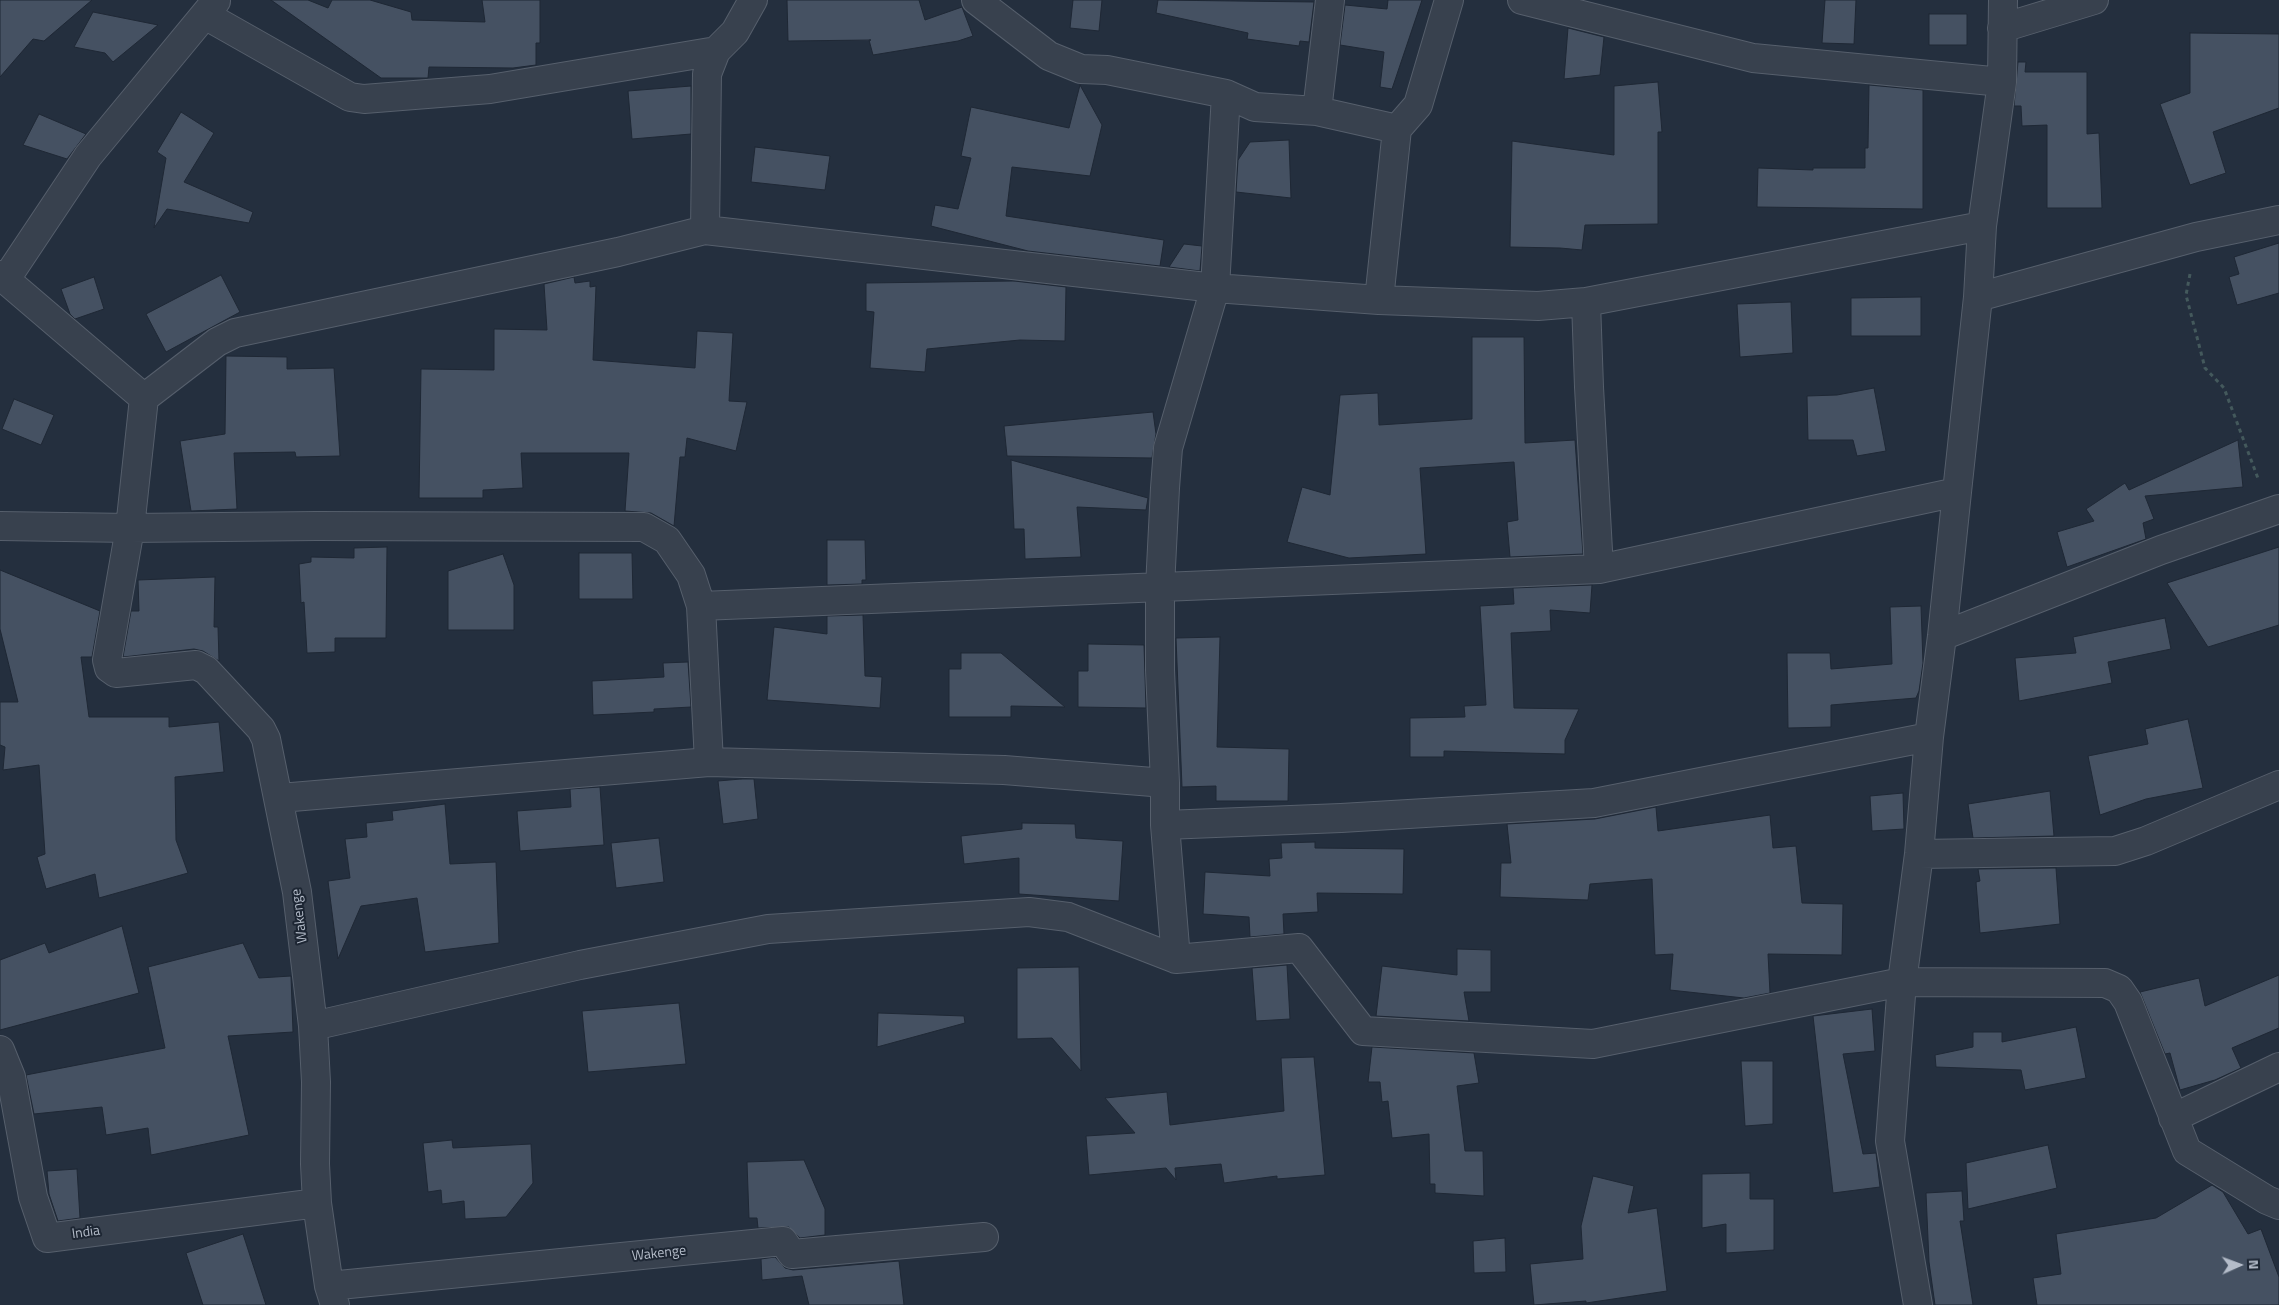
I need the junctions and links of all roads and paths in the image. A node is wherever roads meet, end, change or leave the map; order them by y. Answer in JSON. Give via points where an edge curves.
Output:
{"nodes":[{"id":1,"x":753,"y":0,"type":"edge"},
{"id":2,"x":976,"y":0,"type":"edge"},
{"id":3,"x":1330,"y":0,"type":"edge"},
{"id":4,"x":1449,"y":0,"type":"edge"},
{"id":5,"x":1522,"y":0,"type":"edge"},
{"id":6,"x":2003,"y":0,"type":"edge"},
{"id":7,"x":2094,"y":0,"type":"edge"},
{"id":8,"x":211,"y":7,"type":"edge"},
{"id":9,"x":2002,"y":28,"type":"junction"},
{"id":10,"x":716,"y":51,"type":"junction"},
{"id":11,"x":2002,"y":82,"type":"junction"},
{"id":12,"x":1226,"y":94,"type":"junction"},
{"id":13,"x":1317,"y":112,"type":"junction"},
{"id":14,"x":1397,"y":129,"type":"junction"},
{"id":15,"x":2279,"y":220,"type":"edge"},
{"id":16,"x":1982,"y":226,"type":"junction"},
{"id":17,"x":705,"y":230,"type":"junction"},
{"id":18,"x":2196,"y":237,"type":"junction"},
{"id":19,"x":3,"y":277,"type":"edge"},
{"id":20,"x":1215,"y":288,"type":"junction"},
{"id":21,"x":1978,"y":297,"type":"junction"},
{"id":22,"x":1380,"y":300,"type":"junction"},
{"id":23,"x":1586,"y":302,"type":"junction"},
{"id":24,"x":144,"y":398,"type":"junction"},
{"id":25,"x":1958,"y":492,"type":"junction"},
{"id":26,"x":2275,"y":510,"type":"edge"},
{"id":27,"x":0,"y":526,"type":"edge"},
{"id":28,"x":130,"y":528,"type":"junction"},
{"id":29,"x":1599,"y":569,"type":"junction"},
{"id":30,"x":1160,"y":587,"type":"junction"},
{"id":31,"x":701,"y":606,"type":"junction"},
{"id":32,"x":1942,"y":636,"type":"junction"},
{"id":33,"x":1929,"y":737,"type":"junction"},
{"id":34,"x":709,"y":762,"type":"junction"},
{"id":35,"x":1165,"y":783,"type":"junction"},
{"id":36,"x":2279,"y":785,"type":"edge"},
{"id":37,"x":280,"y":798,"type":"junction"},
{"id":38,"x":1165,"y":825,"type":"junction"},
{"id":39,"x":1919,"y":854,"type":"junction"},
{"id":40,"x":1176,"y":959,"type":"junction"},
{"id":41,"x":1902,"y":982,"type":"junction"},
{"id":42,"x":313,"y":1026,"type":"junction"},
{"id":43,"x":0,"y":1050,"type":"edge"},
{"id":44,"x":2279,"y":1067,"type":"edge"},
{"id":45,"x":2173,"y":1118,"type":"junction"},
{"id":46,"x":317,"y":1203,"type":"junction"},
{"id":47,"x":2279,"y":1204,"type":"edge"},
{"id":48,"x":984,"y":1238,"type":"dead end"},
{"id":49,"x":332,"y":1296,"type":"edge"},
{"id":50,"x":1918,"y":1305,"type":"edge"}],
"edges":[{"from":1,"to":10,"type":"lane","via":[[735,32]]},
{"from":2,"to":12,"type":"lane","via":[[1049,56],[1081,69],[1107,70]]},
{"from":3,"to":13,"type":"lane"},
{"from":4,"to":14,"type":"lane","via":[[1418,105]]},
{"from":5,"to":11,"type":"lane","via":[[1752,58]]},
{"from":6,"to":9,"type":"lane"},
{"from":7,"to":9,"type":"lane"},
{"from":8,"to":10,"type":"lane","via":[[341,92],[364,100],[490,89]]},
{"from":8,"to":19,"type":"lane","via":[[88,156]]},
{"from":9,"to":11,"type":"lane"},
{"from":10,"to":17,"type":"lane","via":[[707,74]]},
{"from":11,"to":16,"type":"lane"},
{"from":12,"to":13,"type":"lane","via":[[1255,107]]},
{"from":12,"to":20,"type":"lane"},
{"from":13,"to":14,"type":"lane"},
{"from":14,"to":22,"type":"lane"},
{"from":15,"to":18,"type":"lane"},
{"from":16,"to":21,"type":"lane"},
{"from":16,"to":23,"type":"lane"},
{"from":17,"to":20,"type":"lane"},
{"from":17,"to":24,"type":"lane","via":[[618,252],[235,333],[217,342]]},
{"from":18,"to":21,"type":"lane"},
{"from":18,"to":26,"type":"path","via":[[2186,294],[2204,368],[2224,388]]},
{"from":19,"to":24,"type":"lane"},
{"from":20,"to":22,"type":"lane"},
{"from":20,"to":30,"type":"lane","via":[[1168,448]]},
{"from":21,"to":25,"type":"lane"},
{"from":22,"to":23,"type":"lane","via":[[1538,306]]},
{"from":23,"to":29,"type":"lane"},
{"from":24,"to":28,"type":"lane"},
{"from":25,"to":29,"type":"lane"},
{"from":25,"to":32,"type":"lane"},
{"from":26,"to":32,"type":"lane","via":[[2161,550]]},
{"from":27,"to":28,"type":"lane"},
{"from":28,"to":31,"type":"lane","via":[[644,527],[667,540],[691,575]]},
{"from":28,"to":37,"type":"lane","name":"Wakenge","via":[[107,660],[109,668],[116,673],[196,665],[206,670],[261,729]]},
{"from":29,"to":30,"type":"lane"},
{"from":30,"to":31,"type":"lane"},
{"from":30,"to":35,"type":"lane"},
{"from":31,"to":34,"type":"lane"},
{"from":32,"to":33,"type":"lane"},
{"from":33,"to":38,"type":"lane","via":[[1594,803]]},
{"from":33,"to":39,"type":"lane"},
{"from":34,"to":35,"type":"lane","via":[[1004,770]]},
{"from":34,"to":37,"type":"lane"},
{"from":35,"to":38,"type":"lane"},
{"from":36,"to":39,"type":"lane","via":[[2115,851]]},
{"from":37,"to":42,"type":"lane","name":"Wakenge","via":[[298,892]]},
{"from":38,"to":40,"type":"lane"},
{"from":39,"to":41,"type":"lane"},
{"from":40,"to":41,"type":"lane","via":[[1299,948],[1363,1031],[1570,1044],[1615,1040]]},
{"from":40,"to":42,"type":"lane","via":[[1068,917],[1036,912],[768,929],[580,966]]},
{"from":41,"to":45,"type":"lane","via":[[2105,983],[2119,990],[2128,1002]]},
{"from":41,"to":50,"type":"lane","via":[[1890,1150]]},
{"from":42,"to":46,"type":"lane","name":"Wakenge"},
{"from":43,"to":46,"type":"lane","name":"India","via":[[11,1077],[33,1197],[47,1238]]},
{"from":44,"to":45,"type":"lane"},
{"from":45,"to":47,"type":"lane","via":[[2187,1152]]},
{"from":46,"to":49,"type":"lane","name":"Wakenge"},
{"from":48,"to":49,"type":"lane","name":"Wakenge","via":[[792,1254],[783,1241]]}]}
